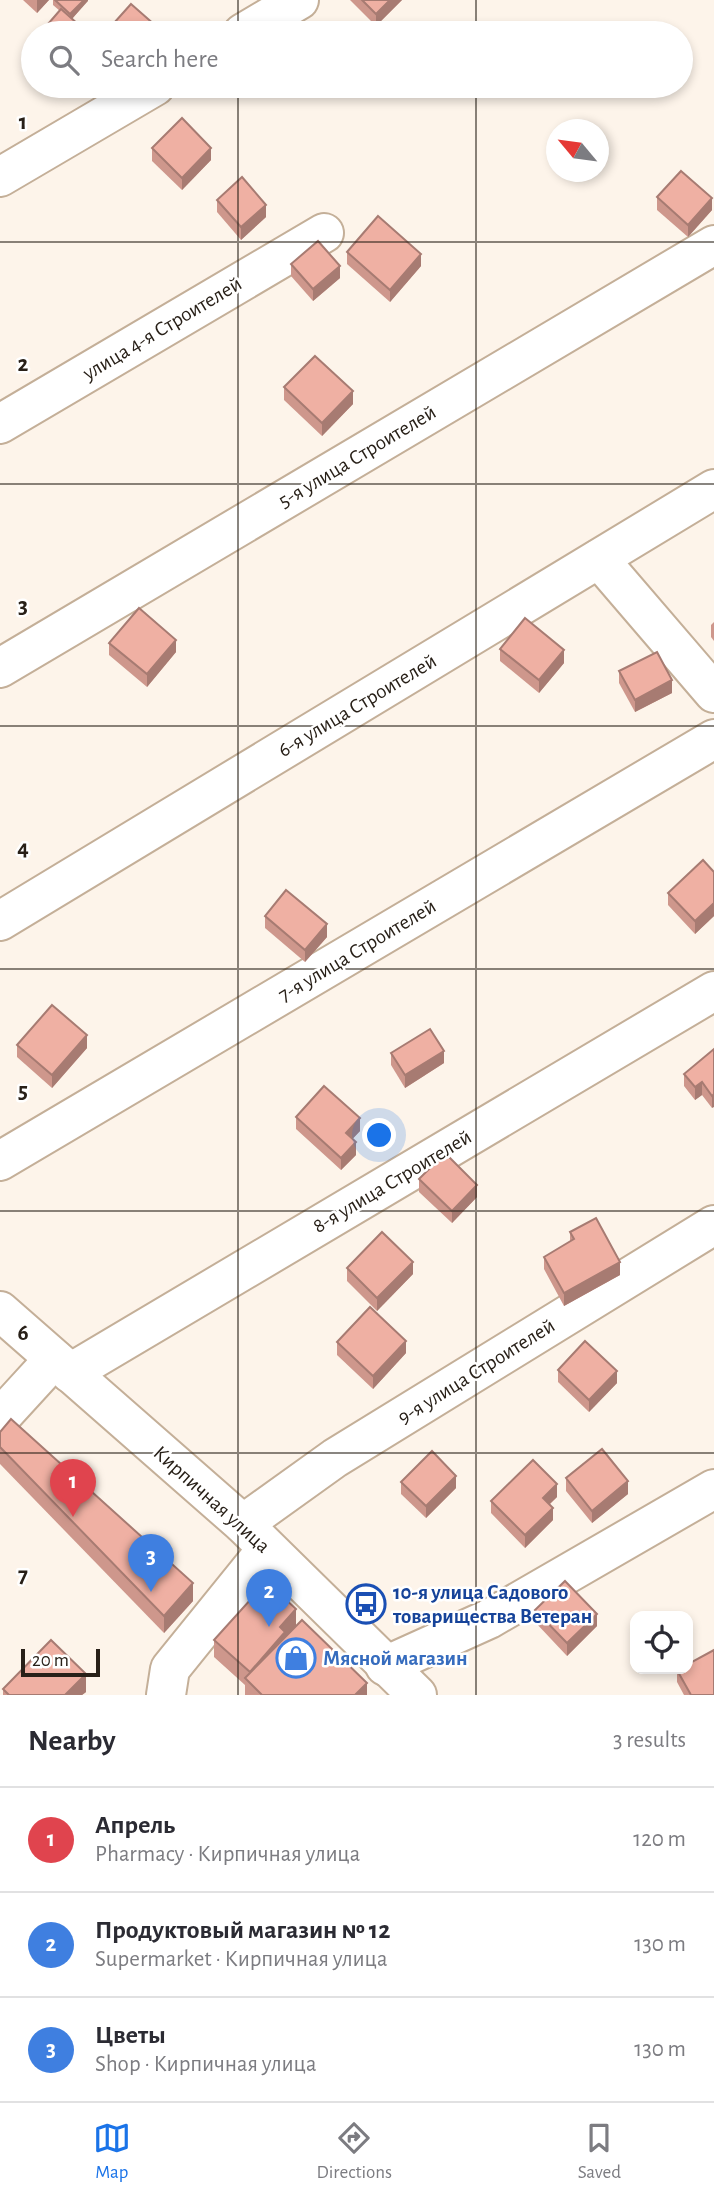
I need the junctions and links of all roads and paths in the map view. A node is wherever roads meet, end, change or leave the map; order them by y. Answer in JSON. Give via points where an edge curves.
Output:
{"nodes":[{"id":1,"x":299,"y":0,"type":"edge"},
{"id":2,"x":263,"y":21,"type":"edge"},
{"id":3,"x":135,"y":98,"type":"edge"},
{"id":4,"x":0,"y":177,"type":"edge"},
{"id":5,"x":324,"y":233,"type":"dead end"},
{"id":6,"x":714,"y":245,"type":"edge"},
{"id":7,"x":0,"y":424,"type":"edge"},
{"id":8,"x":714,"y":489,"type":"edge"},
{"id":9,"x":599,"y":559,"type":"junction"},
{"id":10,"x":0,"y":668,"type":"edge"},
{"id":11,"x":714,"y":693,"type":"edge"},
{"id":12,"x":714,"y":739,"type":"edge"},
{"id":13,"x":0,"y":921,"type":"edge"},
{"id":14,"x":714,"y":991,"type":"edge"},
{"id":15,"x":0,"y":1161,"type":"edge"},
{"id":16,"x":714,"y":1225,"type":"edge"},
{"id":17,"x":0,"y":1311,"type":"edge"},
{"id":18,"x":62,"y":1366,"type":"junction"},
{"id":19,"x":0,"y":1418,"type":"edge"},
{"id":20,"x":714,"y":1489,"type":"edge"},
{"id":21,"x":255,"y":1536,"type":"junction"},
{"id":22,"x":385,"y":1666,"type":"junction"},
{"id":23,"x":166,"y":1695,"type":"edge"},
{"id":24,"x":417,"y":1695,"type":"edge"}],
"edges":[{"from":1,"to":2,"type":"street"},
{"from":3,"to":4,"type":"street"},
{"from":5,"to":7,"type":"street","name":"улица 4-я Строителей"},
{"from":6,"to":10,"type":"street","name":"5-я улица Строителей"},
{"from":8,"to":9,"type":"street","name":"6-я улица Строителей"},
{"from":9,"to":11,"type":"street"},
{"from":9,"to":13,"type":"street","name":"6-я улица Строителей"},
{"from":12,"to":15,"type":"street","name":"7-я улица Строителей"},
{"from":14,"to":18,"type":"street","name":"8-я улица Строителей"},
{"from":16,"to":21,"type":"street","name":"9-я улица Строителей","via":[[335,1458]]},
{"from":17,"to":18,"type":"street","name":"Кирпичная улица"},
{"from":18,"to":19,"type":"street","name":"8-я улица Строителей"},
{"from":18,"to":21,"type":"street","name":"Кирпичная улица"},
{"from":20,"to":22,"type":"street","via":[[489,1619]]},
{"from":21,"to":22,"type":"street","name":"Кирпичная улица"},
{"from":21,"to":23,"type":"street","name":"9-я улица Строителей","via":[[170,1669]]},
{"from":22,"to":24,"type":"street","name":"Кирпичная улица"}]}
